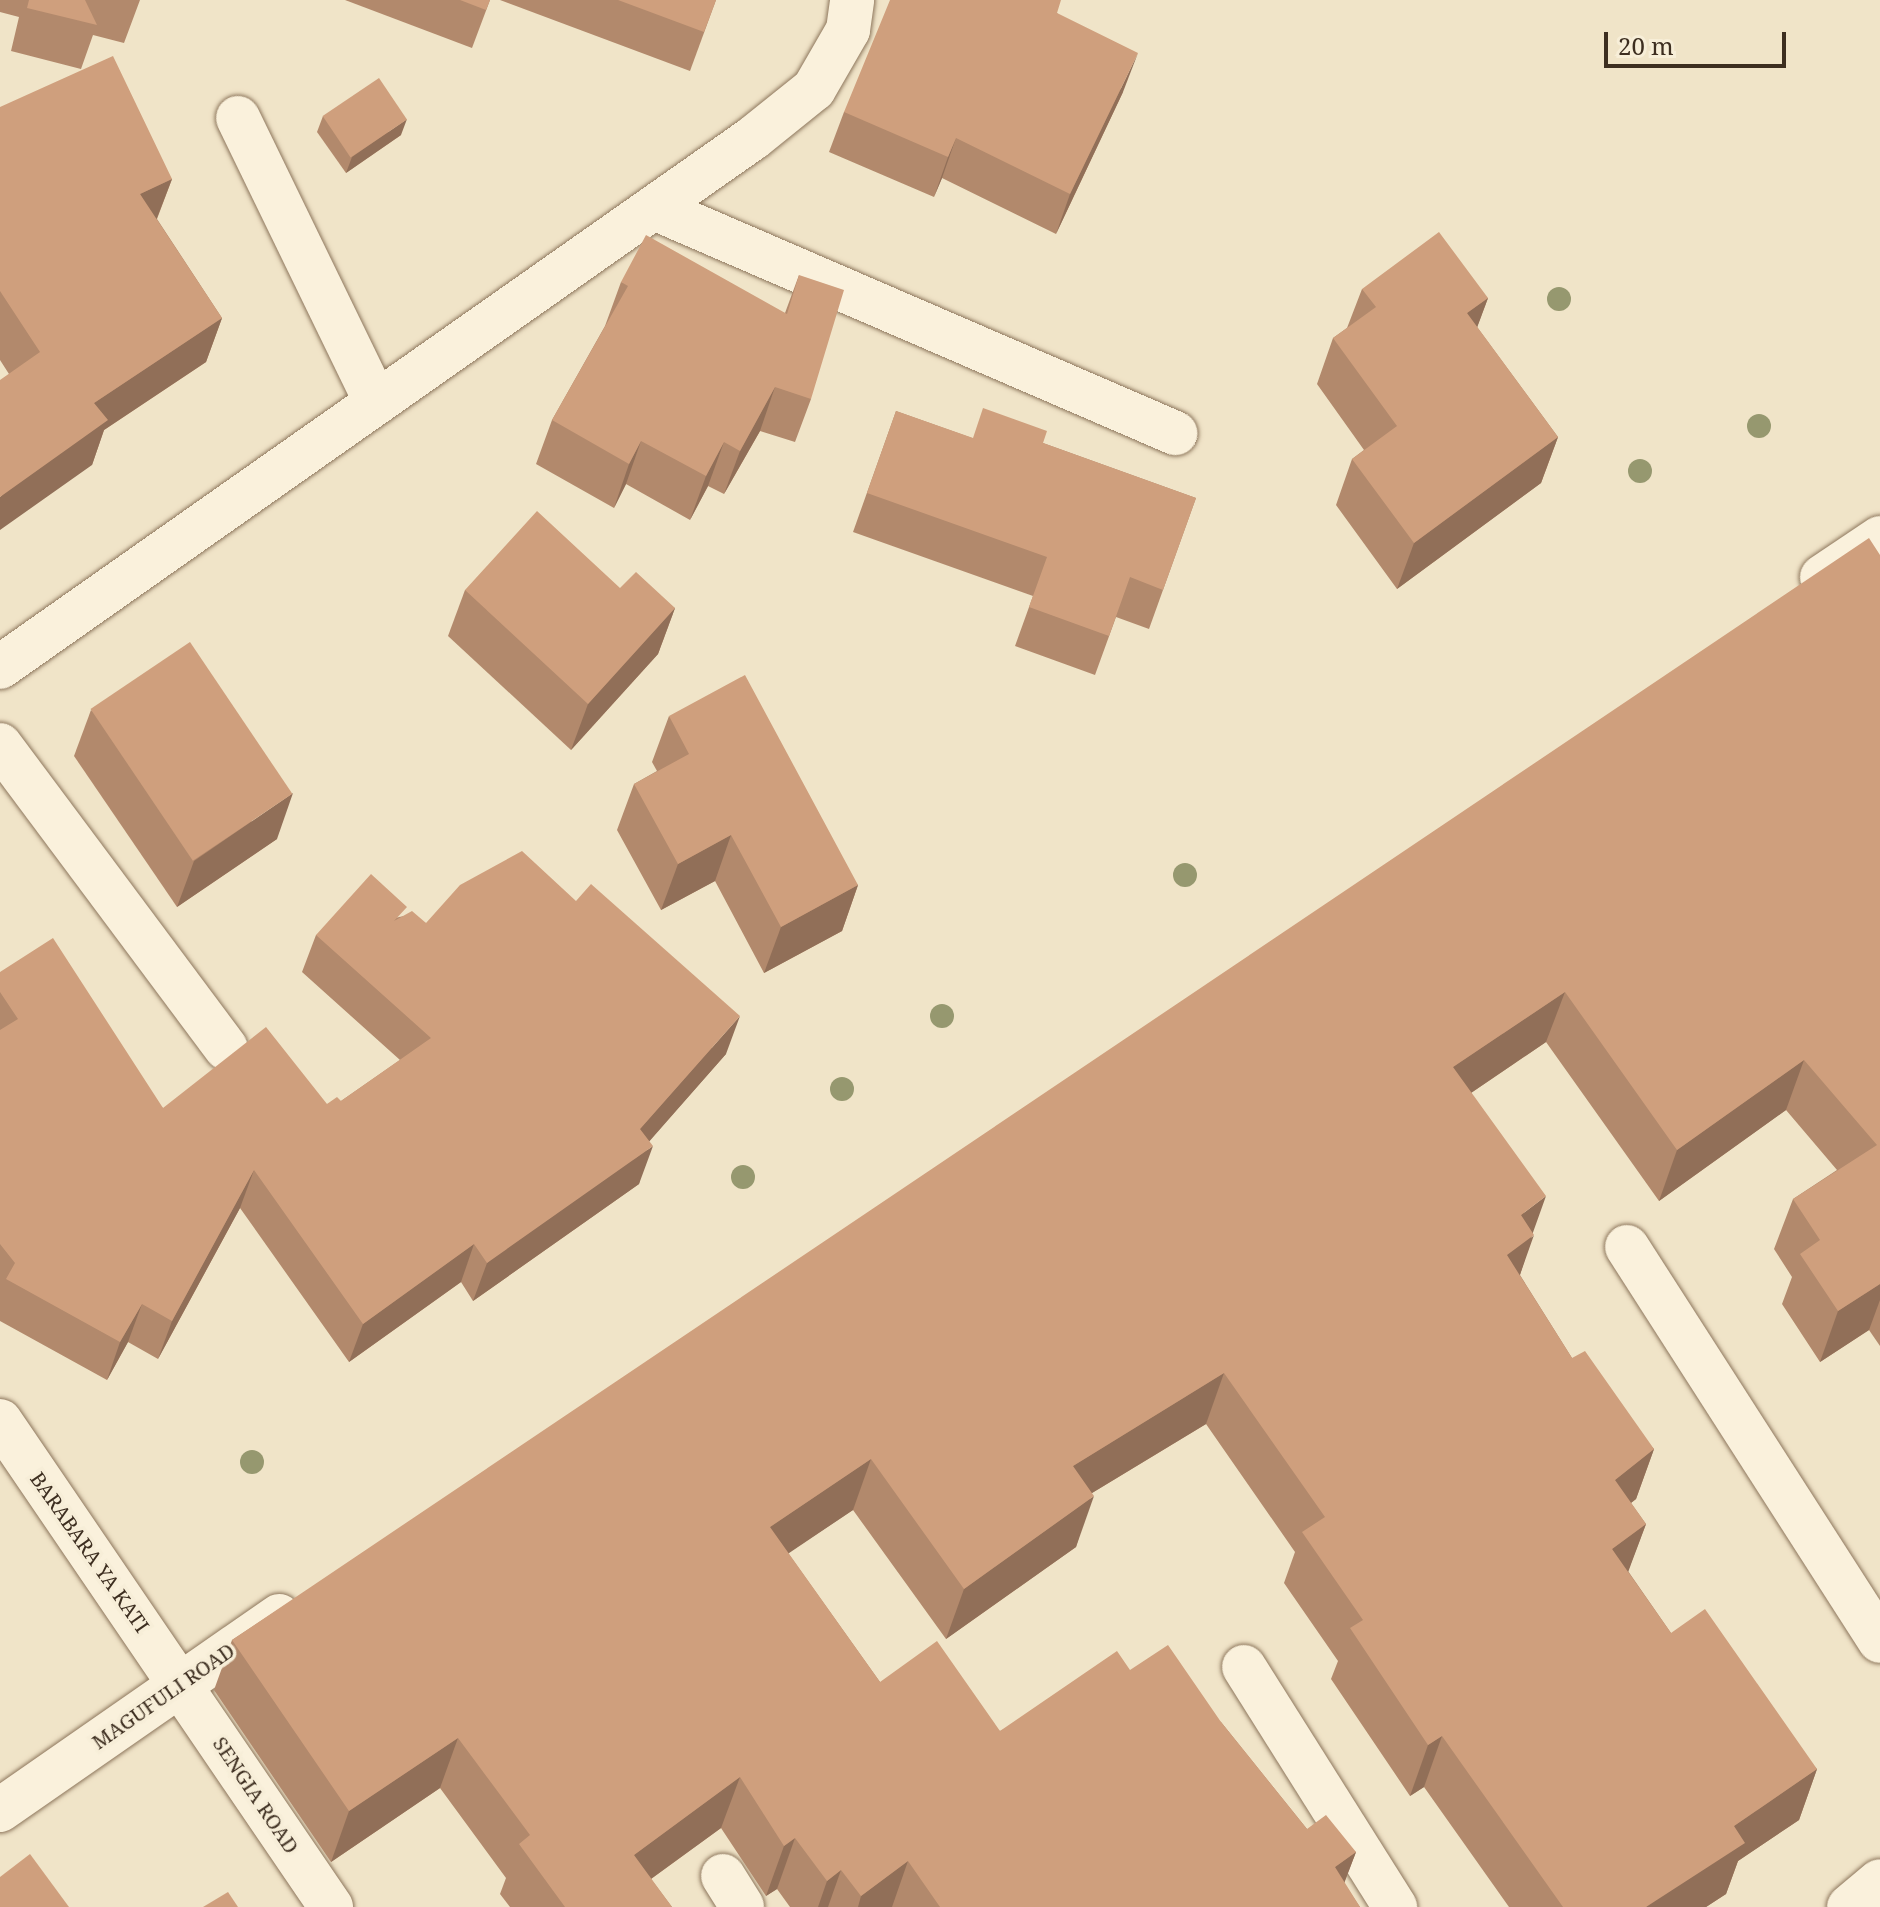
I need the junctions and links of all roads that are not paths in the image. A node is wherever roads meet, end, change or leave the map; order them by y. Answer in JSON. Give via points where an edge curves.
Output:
{"nodes":[{"id":1,"x":852,"y":0,"type":"edge"},
{"id":2,"x":238,"y":118,"type":"dead end"},
{"id":3,"x":654,"y":208,"type":"junction"},
{"id":4,"x":376,"y":402,"type":"junction"},
{"id":5,"x":1175,"y":433,"type":"dead end"},
{"id":6,"x":1880,"y":538,"type":"edge"},
{"id":7,"x":1783,"y":603,"type":"edge"},
{"id":8,"x":0,"y":667,"type":"edge"},
{"id":9,"x":0,"y":745,"type":"edge"},
{"id":10,"x":226,"y":1048,"type":"dead end"},
{"id":11,"x":1627,"y":1247,"type":"dead end"},
{"id":12,"x":0,"y":1421,"type":"edge"},
{"id":13,"x":313,"y":1593,"type":"edge"},
{"id":14,"x":1880,"y":1641,"type":"edge"},
{"id":15,"x":1244,"y":1667,"type":"dead end"},
{"id":16,"x":180,"y":1683,"type":"junction"},
{"id":17,"x":0,"y":1810,"type":"edge"},
{"id":18,"x":1880,"y":1881,"type":"edge"},
{"id":19,"x":331,"y":1907,"type":"edge"},
{"id":20,"x":1395,"y":1907,"type":"edge"},
{"id":21,"x":1849,"y":1907,"type":"edge"}],
"edges":[{"from":1,"to":3,"type":"street","via":[[848,30],[814,89]]},
{"from":2,"to":4,"type":"street"},
{"from":3,"to":4,"type":"street"},
{"from":3,"to":5,"type":"street"},
{"from":4,"to":8,"type":"street"},
{"from":6,"to":7,"type":"street"},
{"from":9,"to":10,"type":"street"},
{"from":11,"to":14,"type":"street"},
{"from":12,"to":16,"type":"street","name":"BARABARA YA KATI"},
{"from":13,"to":16,"type":"street","name":"MAGUFULI ROAD"},
{"from":15,"to":20,"type":"street"},
{"from":16,"to":17,"type":"street","name":"MAGUFULI ROAD"},
{"from":16,"to":19,"type":"street","name":"SENGIA ROAD"},
{"from":18,"to":21,"type":"street"}]}
